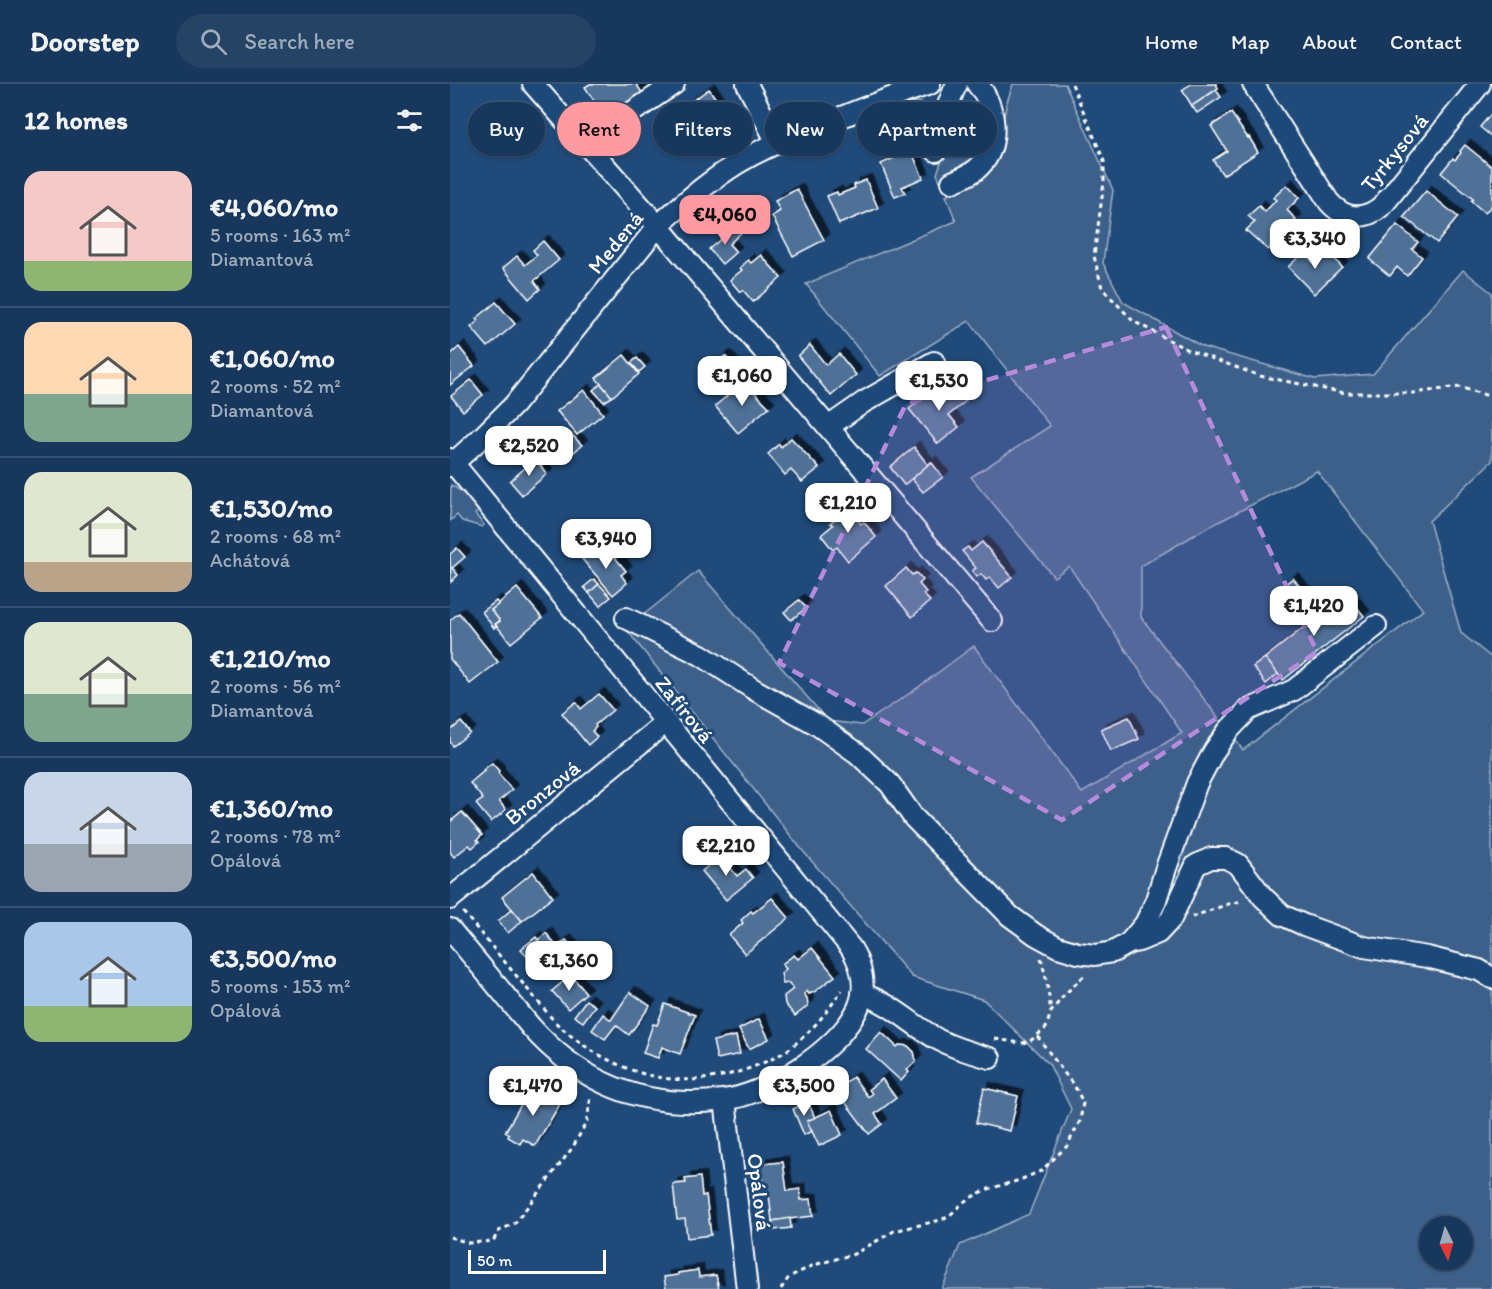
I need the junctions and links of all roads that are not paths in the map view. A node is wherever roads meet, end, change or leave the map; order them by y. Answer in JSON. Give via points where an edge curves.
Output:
{"nodes":[{"id":1,"x":533,"y":84,"type":"edge"},
{"id":2,"x":747,"y":84,"type":"edge"},
{"id":3,"x":930,"y":84,"type":"edge"},
{"id":4,"x":957,"y":84,"type":"edge"},
{"id":5,"x":977,"y":84,"type":"edge"},
{"id":6,"x":1253,"y":84,"type":"edge"},
{"id":7,"x":1480,"y":84,"type":"edge"},
{"id":8,"x":670,"y":85,"type":"edge"},
{"id":9,"x":950,"y":102,"type":"edge"},
{"id":10,"x":641,"y":105,"type":"edge"},
{"id":11,"x":845,"y":115,"type":"edge"},
{"id":12,"x":765,"y":119,"type":"edge"},
{"id":13,"x":765,"y":149,"type":"edge"},
{"id":14,"x":951,"y":182,"type":"dead end"},
{"id":15,"x":658,"y":226,"type":"junction"},
{"id":16,"x":934,"y":362,"type":"dead end"},
{"id":17,"x":828,"y":427,"type":"junction"},
{"id":18,"x":451,"y":463,"type":"edge"},
{"id":19,"x":626,"y":618,"type":"dead end"},
{"id":20,"x":992,"y":621,"type":"dead end"},
{"id":21,"x":1376,"y":626,"type":"dead end"},
{"id":22,"x":665,"y":723,"type":"junction"},
{"id":23,"x":456,"y":905,"type":"edge"},
{"id":24,"x":450,"y":929,"type":"edge"},
{"id":25,"x":1121,"y":948,"type":"junction"},
{"id":26,"x":1492,"y":978,"type":"edge"},
{"id":27,"x":853,"y":991,"type":"junction"},
{"id":28,"x":990,"y":1058,"type":"dead end"},
{"id":29,"x":725,"y":1100,"type":"junction"},
{"id":30,"x":747,"y":1289,"type":"edge"}],
"edges":[{"from":1,"to":15,"type":"street"},
{"from":2,"to":12,"type":"street"},
{"from":3,"to":11,"type":"street","name":"Medená"},
{"from":4,"to":9,"type":"street"},
{"from":5,"to":14,"type":"street","via":[[989,103],[993,120],[991,149],[978,169]]},
{"from":6,"to":7,"type":"street","name":"Tyrkysová","via":[[1335,210],[1354,216],[1375,212],[1383,205]]},
{"from":8,"to":10,"type":"street"},
{"from":13,"to":15,"type":"street","name":"Medená","via":[[709,182]]},
{"from":15,"to":17,"type":"street"},
{"from":15,"to":18,"type":"street","name":"Medená","via":[[514,405]]},
{"from":16,"to":17,"type":"street"},
{"from":17,"to":20,"type":"street"},
{"from":18,"to":22,"type":"street","name":"Zafírová"},
{"from":19,"to":25,"type":"street","via":[[701,655],[857,753],[890,784],[914,818],[1010,916],[1035,935],[1078,953],[1095,955]]},
{"from":21,"to":25,"type":"street","via":[[1294,690],[1248,710],[1228,731],[1197,783],[1145,924]]},
{"from":22,"to":23,"type":"street","name":"Bronzová"},
{"from":22,"to":27,"type":"street","name":"Zafírová","via":[[851,948],[862,975]]},
{"from":24,"to":29,"type":"street","via":[[544,1041],[590,1076],[620,1090],[660,1100]]},
{"from":25,"to":26,"type":"street","via":[[1158,933],[1171,919],[1196,865],[1211,858],[1226,858],[1238,864],[1282,915],[1364,947],[1427,957],[1479,970]]},
{"from":27,"to":28,"type":"street","via":[[876,998],[955,1048]]},
{"from":27,"to":29,"type":"street","name":"Zafírová","via":[[858,1007],[850,1021],[811,1060],[771,1084]]},
{"from":29,"to":30,"type":"street","name":"Opálová"}]}
